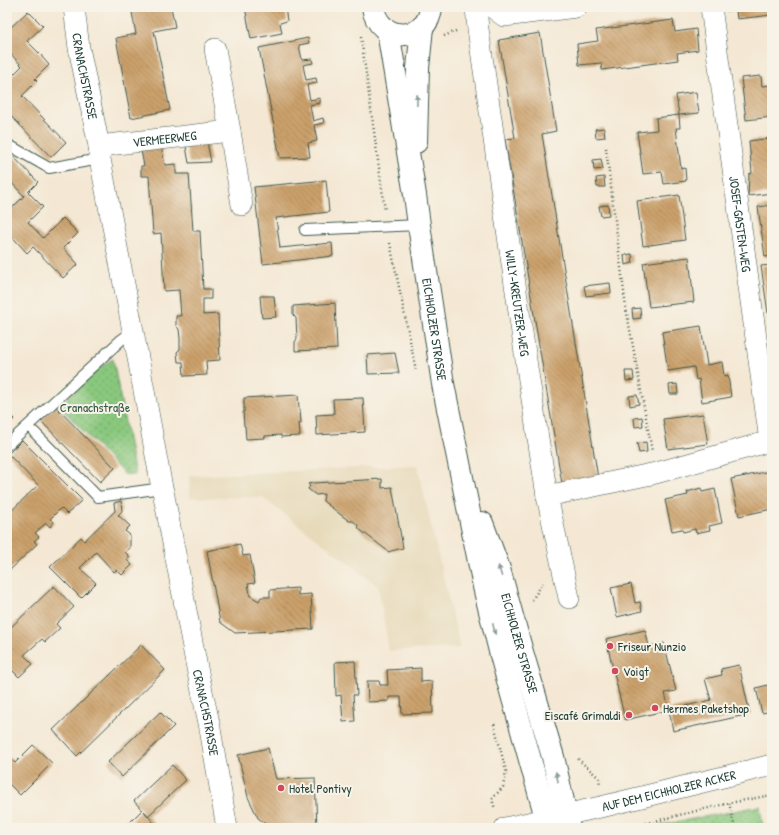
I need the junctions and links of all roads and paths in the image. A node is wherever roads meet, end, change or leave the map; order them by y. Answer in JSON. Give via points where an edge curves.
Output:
{"nodes":[{"id":1,"x":74,"y":7,"type":"edge"},
{"id":2,"x":373,"y":7,"type":"edge"},
{"id":3,"x":431,"y":7,"type":"edge"},
{"id":4,"x":476,"y":7,"type":"edge"},
{"id":5,"x":492,"y":7,"type":"edge"},
{"id":6,"x":576,"y":7,"type":"edge"},
{"id":7,"x":711,"y":7,"type":"edge"},
{"id":8,"x":422,"y":27,"type":"junction"},
{"id":9,"x":388,"y":31,"type":"junction"},
{"id":10,"x":216,"y":49,"type":"dead end"},
{"id":11,"x":230,"y":131,"type":"junction"},
{"id":12,"x":7,"y":144,"type":"edge"},
{"id":13,"x":606,"y":148,"type":"dead end"},
{"id":14,"x":100,"y":153,"type":"junction"},
{"id":15,"x":415,"y":195,"type":"junction"},
{"id":16,"x":242,"y":206,"type":"dead end"},
{"id":17,"x":419,"y":224,"type":"junction"},
{"id":18,"x":305,"y":230,"type":"dead end"},
{"id":19,"x":133,"y":331,"type":"junction"},
{"id":20,"x":34,"y":432,"type":"dead end"},
{"id":21,"x":771,"y":441,"type":"edge"},
{"id":22,"x":7,"y":445,"type":"edge"},
{"id":23,"x":656,"y":474,"type":"junction"},
{"id":24,"x":162,"y":488,"type":"junction"},
{"id":25,"x":546,"y":496,"type":"junction"},
{"id":26,"x":570,"y":598,"type":"dead end"},
{"id":27,"x":772,"y":765,"type":"edge"},
{"id":28,"x":725,"y":777,"type":"junction"},
{"id":29,"x":772,"y":795,"type":"edge"},
{"id":30,"x":729,"y":803,"type":"junction"},
{"id":31,"x":558,"y":822,"type":"edge"},
{"id":32,"x":227,"y":828,"type":"edge"},
{"id":33,"x":505,"y":828,"type":"edge"},
{"id":34,"x":626,"y":828,"type":"edge"},
{"id":35,"x":735,"y":828,"type":"edge"}],
"edges":[{"from":1,"to":14,"type":"street","name":"CRANACHSTRASSE","via":[[79,48]]},
{"from":2,"to":9,"type":"main road","via":[[375,17]]},
{"from":3,"to":8,"type":"main road","name":"EICHHOLZER STRASSE","via":[[428,20]]},
{"from":4,"to":25,"type":"street","name":"WILLY-KREUTZER-WEG"},
{"from":5,"to":6,"type":"street","via":[[504,16]]},
{"from":7,"to":21,"type":"street","name":"JOSEF-GASTEN-WEG"},
{"from":8,"to":9,"type":"main road","via":[[405,34]]},
{"from":15,"to":8,"type":"main road","name":"EICHHOLZER STRASSE","one_way":true,"via":[[418,68]]},
{"from":9,"to":15,"type":"main road","name":"EICHHOLZER STRASSE"},
{"from":10,"to":11,"type":"street"},
{"from":11,"to":14,"type":"street","name":"VERMEERWEG"},
{"from":11,"to":16,"type":"street"},
{"from":12,"to":14,"type":"lane","via":[[49,168]]},
{"from":13,"to":23,"type":"path","via":[[626,308]]},
{"from":14,"to":19,"type":"street","name":"CRANACHSTRASSE"},
{"from":15,"to":17,"type":"main road","name":"EICHHOLZER STRASSE"},
{"from":17,"to":18,"type":"lane"},
{"from":17,"to":31,"type":"main road","name":"EICHHOLZER STRASSE","via":[[444,384],[485,591],[504,666]]},
{"from":19,"to":22,"type":"lane"},
{"from":19,"to":24,"type":"street","name":"CRANACHSTRASSE"},
{"from":20,"to":24,"type":"lane","via":[[98,497]]},
{"from":21,"to":23,"type":"street","name":"JOSEF-GASTEN-WEG"},
{"from":23,"to":25,"type":"street","name":"JOSEF-GASTEN-WEG"},
{"from":24,"to":32,"type":"street","name":"CRANACHSTRASSE","via":[[209,723]]},
{"from":25,"to":26,"type":"street","name":"WILLY-KREUTZER-WEG"},
{"from":27,"to":28,"type":"street","name":"AUF DEM EICHHOLZER ACKER"},
{"from":28,"to":30,"type":"path"},
{"from":28,"to":31,"type":"street","name":"AUF DEM EICHHOLZER ACKER","via":[[605,806]]},
{"from":29,"to":30,"type":"path"},
{"from":30,"to":34,"type":"path"},
{"from":30,"to":35,"type":"path"},
{"from":31,"to":33,"type":"street","name":"AUF DEM EICHHOLZER ACKER"}]}
